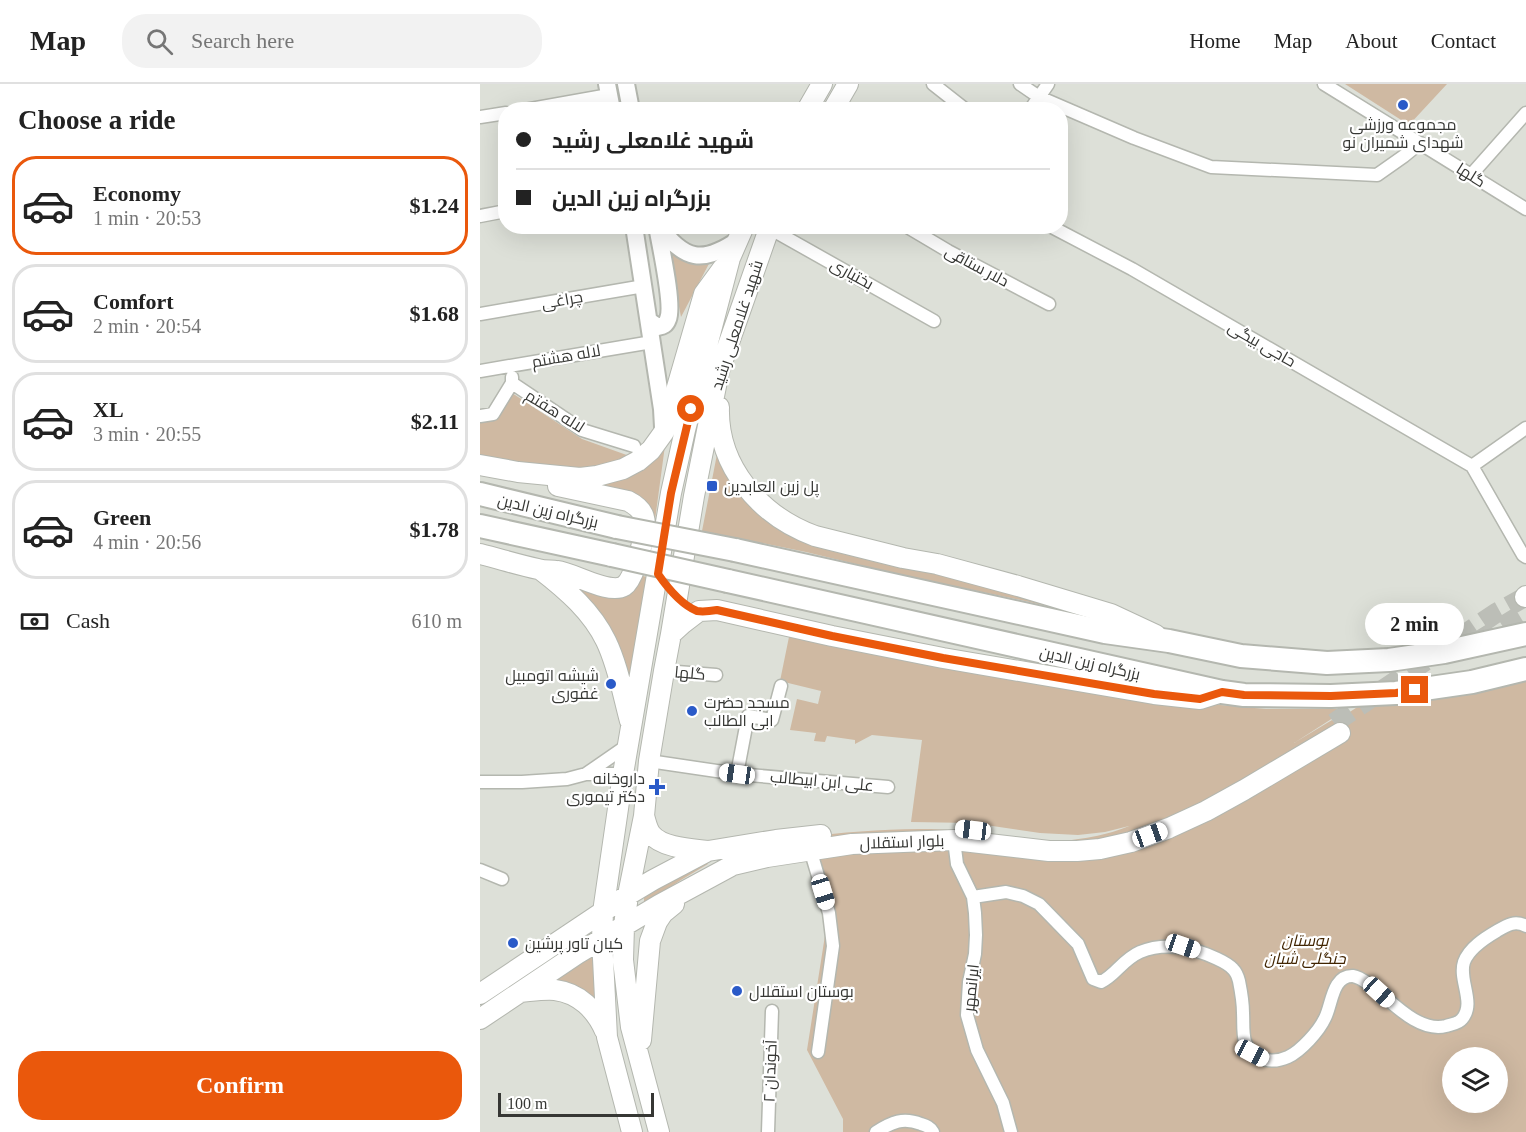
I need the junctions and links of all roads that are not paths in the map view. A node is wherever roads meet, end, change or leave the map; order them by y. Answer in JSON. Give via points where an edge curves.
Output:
{"nodes":[{"id":1,"x":626,"y":84,"type":"edge"},
{"id":2,"x":822,"y":84,"type":"edge"},
{"id":3,"x":848,"y":84,"type":"edge"},
{"id":4,"x":933,"y":84,"type":"edge"},
{"id":5,"x":1020,"y":84,"type":"edge"},
{"id":6,"x":1048,"y":84,"type":"edge"},
{"id":7,"x":1324,"y":84,"type":"edge"},
{"id":8,"x":610,"y":96,"type":"edge"},
{"id":9,"x":1039,"y":97,"type":"junction"},
{"id":10,"x":574,"y":102,"type":"edge"},
{"id":11,"x":629,"y":102,"type":"edge"},
{"id":12,"x":812,"y":102,"type":"edge"},
{"id":13,"x":838,"y":102,"type":"edge"},
{"id":14,"x":956,"y":102,"type":"edge"},
{"id":15,"x":1036,"y":102,"type":"edge"},
{"id":16,"x":1051,"y":102,"type":"edge"},
{"id":17,"x":1068,"y":110,"type":"edge"},
{"id":18,"x":1526,"y":113,"type":"edge"},
{"id":19,"x":498,"y":114,"type":"edge"},
{"id":20,"x":480,"y":117,"type":"edge"},
{"id":21,"x":1420,"y":143,"type":"junction"},
{"id":22,"x":1471,"y":175,"type":"junction"},
{"id":23,"x":1526,"y":209,"type":"edge"},
{"id":24,"x":498,"y":213,"type":"edge"},
{"id":25,"x":480,"y":216,"type":"edge"},
{"id":26,"x":635,"y":234,"type":"edge"},
{"id":27,"x":659,"y":234,"type":"edge"},
{"id":28,"x":664,"y":234,"type":"edge"},
{"id":29,"x":767,"y":234,"type":"edge"},
{"id":30,"x":781,"y":234,"type":"edge"},
{"id":31,"x":919,"y":234,"type":"edge"},
{"id":32,"x":1065,"y":234,"type":"edge"},
{"id":33,"x":737,"y":242,"type":"edge"},
{"id":34,"x":644,"y":286,"type":"junction"},
{"id":35,"x":1048,"y":304,"type":"dead end"},
{"id":36,"x":480,"y":314,"type":"edge"},
{"id":37,"x":649,"y":321,"type":"junction"},
{"id":38,"x":934,"y":321,"type":"dead end"},
{"id":39,"x":652,"y":342,"type":"junction"},
{"id":40,"x":510,"y":366,"type":"junction"},
{"id":41,"x":480,"y":370,"type":"edge"},
{"id":42,"x":719,"y":371,"type":"junction"},
{"id":43,"x":512,"y":383,"type":"junction"},
{"id":44,"x":480,"y":416,"type":"edge"},
{"id":45,"x":1526,"y":428,"type":"edge"},
{"id":46,"x":664,"y":432,"type":"junction"},
{"id":47,"x":634,"y":446,"type":"dead end"},
{"id":48,"x":480,"y":465,"type":"edge"},
{"id":49,"x":1472,"y":465,"type":"junction"},
{"id":50,"x":518,"y":472,"type":"junction"},
{"id":51,"x":480,"y":494,"type":"edge"},
{"id":52,"x":480,"y":526,"type":"edge"},
{"id":53,"x":480,"y":554,"type":"edge"},
{"id":54,"x":1525,"y":557,"type":"edge"},
{"id":55,"x":542,"y":570,"type":"junction"},
{"id":56,"x":658,"y":574,"type":"junction"},
{"id":57,"x":677,"y":596,"type":"junction"},
{"id":58,"x":699,"y":611,"type":"junction"},
{"id":59,"x":671,"y":634,"type":"junction"},
{"id":60,"x":1526,"y":634,"type":"edge"},
{"id":61,"x":1169,"y":641,"type":"junction"},
{"id":62,"x":1526,"y":669,"type":"edge"},
{"id":63,"x":664,"y":670,"type":"junction"},
{"id":64,"x":716,"y":675,"type":"dead end"},
{"id":65,"x":781,"y":686,"type":"dead end"},
{"id":66,"x":1222,"y":692,"type":"junction"},
{"id":67,"x":630,"y":736,"type":"junction"},
{"id":68,"x":649,"y":761,"type":"junction"},
{"id":69,"x":586,"y":774,"type":"junction"},
{"id":70,"x":623,"y":774,"type":"junction"},
{"id":71,"x":737,"y":774,"type":"junction"},
{"id":72,"x":480,"y":782,"type":"edge"},
{"id":73,"x":888,"y":787,"type":"dead end"},
{"id":74,"x":644,"y":816,"type":"junction"},
{"id":75,"x":954,"y":840,"type":"junction"},
{"id":76,"x":810,"y":849,"type":"junction"},
{"id":77,"x":708,"y":851,"type":"junction"},
{"id":78,"x":480,"y":870,"type":"edge"},
{"id":79,"x":502,"y":879,"type":"dead end"},
{"id":80,"x":702,"y":881,"type":"junction"},
{"id":81,"x":628,"y":895,"type":"junction"},
{"id":82,"x":973,"y":897,"type":"junction"},
{"id":83,"x":603,"y":912,"type":"junction"},
{"id":84,"x":624,"y":926,"type":"junction"},
{"id":85,"x":1526,"y":926,"type":"edge"},
{"id":86,"x":602,"y":939,"type":"junction"},
{"id":87,"x":521,"y":992,"type":"junction"},
{"id":88,"x":480,"y":994,"type":"edge"},
{"id":89,"x":772,"y":1011,"type":"dead end"},
{"id":90,"x":480,"y":1019,"type":"edge"},
{"id":91,"x":607,"y":1037,"type":"junction"},
{"id":92,"x":818,"y":1052,"type":"dead end"},
{"id":93,"x":640,"y":1063,"type":"junction"},
{"id":94,"x":632,"y":1132,"type":"edge"},
{"id":95,"x":659,"y":1132,"type":"edge"},
{"id":96,"x":768,"y":1132,"type":"edge"},
{"id":97,"x":876,"y":1132,"type":"edge"},
{"id":98,"x":933,"y":1132,"type":"edge"},
{"id":99,"x":1011,"y":1132,"type":"edge"}],
"edges":[{"from":1,"to":11,"type":"main road"},
{"from":2,"to":12,"type":"main road"},
{"from":3,"to":13,"type":"main road"},
{"from":4,"to":14,"type":"street"},
{"from":5,"to":9,"type":"street"},
{"from":6,"to":9,"type":"street"},
{"from":7,"to":21,"type":"street","name":"گلها"},
{"from":8,"to":10,"type":"street"},
{"from":9,"to":15,"type":"street"},
{"from":9,"to":16,"type":"street"},
{"from":17,"to":21,"type":"street","via":[[1211,167],[1377,175]]},
{"from":18,"to":22,"type":"street"},
{"from":19,"to":20,"type":"street"},
{"from":21,"to":22,"type":"street","name":"گلها"},
{"from":22,"to":23,"type":"street","name":"گلها"},
{"from":24,"to":25,"type":"street"},
{"from":26,"to":34,"type":"main road"},
{"from":27,"to":37,"type":"main road","via":[[669,317],[658,327]]},
{"from":28,"to":33,"type":"main road","via":[[692,255],[710,256]]},
{"from":29,"to":42,"type":"main road","name":"شهید غلامعلی رشید"},
{"from":30,"to":38,"type":"street","name":"بختیاری"},
{"from":31,"to":35,"type":"street","name":"دلار ستاقی"},
{"from":32,"to":49,"type":"street","name":"حاجی بیگی"},
{"from":33,"to":46,"type":"main road","via":[[704,294]]},
{"from":33,"to":56,"type":"main road","name":"شهید غلامعلی رشید","via":[[685,430]]},
{"from":34,"to":36,"type":"street","name":"چراغی"},
{"from":34,"to":37,"type":"main road"},
{"from":37,"to":39,"type":"main road"},
{"from":39,"to":40,"type":"street","name":"لاله هشتم"},
{"from":39,"to":46,"type":"main road"},
{"from":40,"to":41,"type":"street","name":"لاله هشتم"},
{"from":40,"to":43,"type":"street"},
{"from":42,"to":57,"type":"main road","name":"شهید غلامعلی رشید"},
{"from":42,"to":61,"type":"main road","via":[[718,420],[734,470],[768,510],[801,531],[1018,586],[1111,614]]},
{"from":43,"to":44,"type":"street","via":[[493,414]]},
{"from":43,"to":47,"type":"street","name":"لاله هفتم","via":[[582,430]]},
{"from":45,"to":49,"type":"street"},
{"from":46,"to":50,"type":"main road","via":[[651,450],[623,470],[580,478]]},
{"from":48,"to":50,"type":"main road"},
{"from":49,"to":54,"type":"street"},
{"from":50,"to":55,"type":"main road","via":[[549,485],[628,501],[643,513],[641,550],[623,586],[615,588]]},
{"from":51,"to":61,"type":"highway","name":"بزرگراه زین الدین","bridge":true,"via":[[1105,632]]},
{"from":52,"to":66,"type":"highway","name":"بزرگراه زین الدین","bridge":true},
{"from":53,"to":55,"type":"main road"},
{"from":55,"to":67,"type":"main road","via":[[588,612],[605,639],[621,687]]},
{"from":56,"to":57,"type":"main road"},
{"from":56,"to":67,"type":"main road","name":"شهید غلامعلی رشید"},
{"from":57,"to":58,"type":"main road"},
{"from":57,"to":59,"type":"main road","name":"شهید غلامعلی رشید"},
{"from":58,"to":59,"type":"main road"},
{"from":58,"to":66,"type":"main road","via":[[717,610],[932,656],[1154,694],[1200,699]]},
{"from":59,"to":63,"type":"main road","name":"شهید غلامعلی رشید"},
{"from":60,"to":61,"type":"highway","name":"بزرگراه زین الدین","via":[[1444,652],[1327,663],[1241,656]]},
{"from":62,"to":66,"type":"highway","name":"بزرگراه زین الدین","via":[[1396,693],[1331,696]]},
{"from":63,"to":64,"type":"street","name":"گلها"},
{"from":63,"to":68,"type":"main road","name":"شهید غلامعلی رشید"},
{"from":65,"to":71,"type":"street","via":[[772,720],[748,716]]},
{"from":67,"to":69,"type":"street"},
{"from":67,"to":70,"type":"main road","name":"شهید غلامعلی رشید"},
{"from":68,"to":71,"type":"street","name":"علی ابن ابیطالب"},
{"from":68,"to":74,"type":"main road","name":"شهید غلامعلی رشید"},
{"from":69,"to":70,"type":"street"},
{"from":69,"to":72,"type":"street","via":[[567,779]]},
{"from":70,"to":83,"type":"main road","name":"شهید غلامعلی رشید"},
{"from":71,"to":73,"type":"street","name":"علی ابن ابیطالب"},
{"from":74,"to":77,"type":"main road","via":[[653,837],[659,841]]},
{"from":74,"to":81,"type":"main road","name":"شهید غلامعلی رشید"},
{"from":75,"to":76,"type":"main road","name":"بلوار استقلال"},
{"from":75,"to":77,"type":"main road","name":"بلوار استقلال","via":[[1049,851],[1100,849],[1131,842],[1206,811],[1244,790],[1337,728],[1190,807],[1124,833],[1093,839],[1050,840],[954,828],[850,832]]},
{"from":75,"to":82,"type":"street","name":"ایرانمهر","via":[[957,864]]},
{"from":76,"to":80,"type":"main road","name":"بلوار استقلال","via":[[733,866]]},
{"from":76,"to":92,"type":"street","via":[[829,913],[833,946]]},
{"from":77,"to":81,"type":"main road","name":"بلوار استقلال"},
{"from":78,"to":79,"type":"street"},
{"from":80,"to":84,"type":"main road","name":"بلوار استقلال"},
{"from":80,"to":93,"type":"main road","via":[[663,913],[650,940]]},
{"from":81,"to":83,"type":"main road","name":"بلوار استقلال"},
{"from":81,"to":84,"type":"main road","name":"شهید غلامعلی رشید"},
{"from":82,"to":85,"type":"street","via":[[1006,892],[1039,904],[1078,944],[1093,980],[1101,982],[1128,959],[1155,947],[1183,946],[1211,956],[1233,968],[1238,976],[1246,1045],[1264,1060],[1276,1061],[1291,1056],[1305,1044],[1325,1018],[1333,991],[1349,976],[1367,982],[1420,1024],[1441,1027],[1457,1023],[1464,1017],[1468,1001],[1463,976],[1464,962],[1470,953],[1485,938],[1513,922]]},
{"from":82,"to":99,"type":"street","name":"ایرانمهر","via":[[976,935],[967,1015]]},
{"from":83,"to":86,"type":"main road","name":"شهید غلامعلی رشید"},
{"from":83,"to":88,"type":"main road","name":"بلوار استقلال"},
{"from":84,"to":86,"type":"main road","name":"بلوار استقلال"},
{"from":84,"to":93,"type":"main road","name":"شهید غلامعلی رشید","via":[[623,960],[631,1028]]},
{"from":86,"to":87,"type":"main road","name":"بلوار استقلال"},
{"from":86,"to":91,"type":"main road","name":"شهید غلامعلی رشید"},
{"from":87,"to":90,"type":"main road","name":"بلوار استقلال"},
{"from":87,"to":91,"type":"main road","via":[[554,990],[571,994],[592,1010]]},
{"from":89,"to":96,"type":"street","name":"آخوندان ۲"},
{"from":91,"to":94,"type":"main road","name":"شهید غلامعلی رشید"},
{"from":93,"to":95,"type":"main road","name":"شهید غلامعلی رشید"},
{"from":97,"to":98,"type":"street","via":[[909,1120],[930,1127]]}]}
